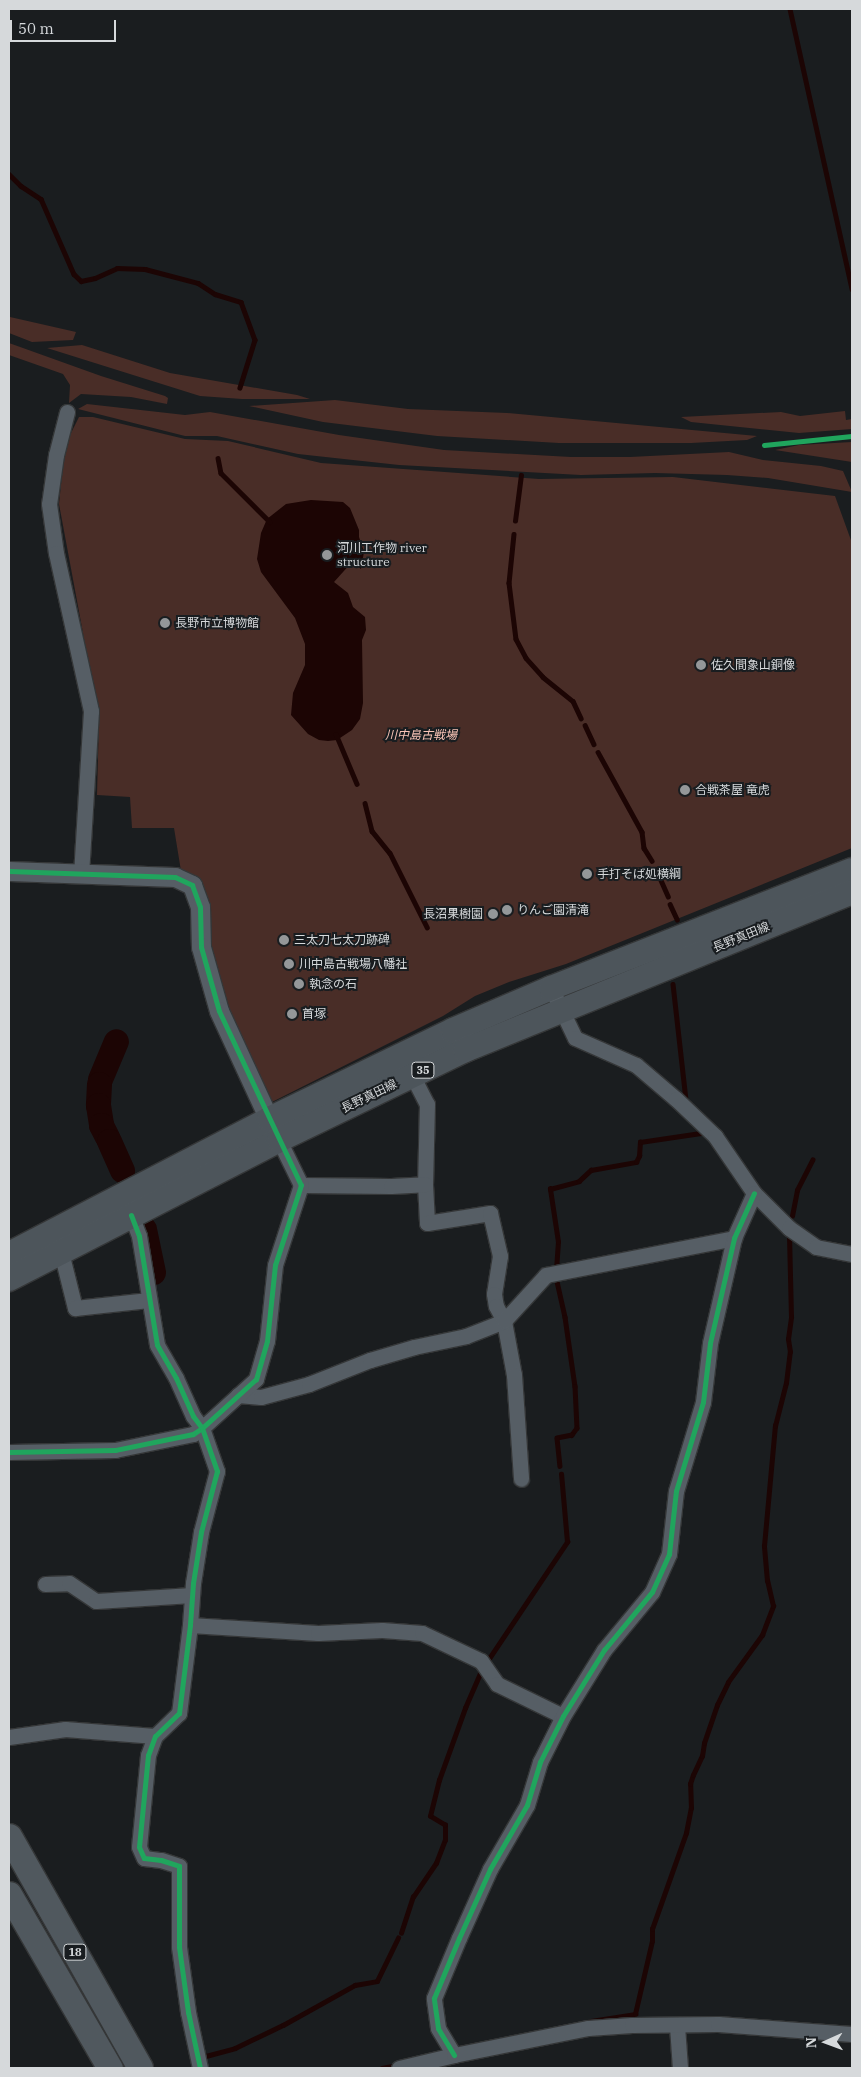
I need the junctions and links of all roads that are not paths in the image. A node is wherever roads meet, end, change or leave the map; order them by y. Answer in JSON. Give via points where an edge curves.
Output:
{"nodes":[{"id":1,"x":67,"y":412,"type":"dead end"},
{"id":2,"x":852,"y":870,"type":"edge"},
{"id":3,"x":9,"y":871,"type":"edge"},
{"id":4,"x":80,"y":875,"type":"junction"},
{"id":5,"x":852,"y":892,"type":"edge"},
{"id":6,"x":556,"y":999,"type":"junction"},
{"id":7,"x":412,"y":1075,"type":"junction"},
{"id":8,"x":269,"y":1119,"type":"junction"},
{"id":9,"x":279,"y":1140,"type":"junction"},
{"id":10,"x":425,"y":1184,"type":"junction"},
{"id":11,"x":301,"y":1185,"type":"junction"},
{"id":12,"x":754,"y":1193,"type":"junction"},
{"id":13,"x":131,"y":1215,"type":"junction"},
{"id":14,"x":734,"y":1238,"type":"junction"},
{"id":15,"x":61,"y":1252,"type":"junction"},
{"id":16,"x":9,"y":1254,"type":"edge"},
{"id":17,"x":852,"y":1254,"type":"edge"},
{"id":18,"x":9,"y":1279,"type":"edge"},
{"id":19,"x":149,"y":1300,"type":"junction"},
{"id":20,"x":504,"y":1320,"type":"junction"},
{"id":21,"x":238,"y":1395,"type":"junction"},
{"id":22,"x":202,"y":1428,"type":"junction"},
{"id":23,"x":9,"y":1452,"type":"edge"},
{"id":24,"x":521,"y":1479,"type":"dead end"},
{"id":25,"x":45,"y":1584,"type":"dead end"},
{"id":26,"x":192,"y":1595,"type":"junction"},
{"id":27,"x":190,"y":1625,"type":"junction"},
{"id":28,"x":563,"y":1716,"type":"junction"},
{"id":29,"x":156,"y":1736,"type":"junction"},
{"id":30,"x":9,"y":1737,"type":"edge"},
{"id":31,"x":9,"y":1836,"type":"edge"},
{"id":32,"x":9,"y":1894,"type":"edge"},
{"id":33,"x":677,"y":2026,"type":"junction"},
{"id":34,"x":852,"y":2034,"type":"edge"},
{"id":35,"x":454,"y":2055,"type":"junction"},
{"id":36,"x":110,"y":2068,"type":"edge"},
{"id":37,"x":140,"y":2068,"type":"edge"},
{"id":38,"x":200,"y":2068,"type":"edge"},
{"id":39,"x":406,"y":2068,"type":"edge"},
{"id":40,"x":680,"y":2068,"type":"edge"}],
"edges":[{"from":1,"to":4,"type":"street","via":[[56,455],[49,504],[56,553],[91,711]]},
{"from":2,"to":6,"type":"main road","name":"長野真田線","number":"35"},
{"from":3,"to":4,"type":"street"},
{"from":4,"to":8,"type":"street","via":[[175,877],[192,885],[200,907],[201,947],[219,1011]]},
{"from":5,"to":6,"type":"main road","name":"長野真田線","number":"35"},
{"from":6,"to":7,"type":"main road","name":"長野真田線","number":"35"},
{"from":6,"to":8,"type":"main road","name":"長野真田線","number":"35","via":[[453,1030]]},
{"from":6,"to":12,"type":"street","via":[[575,1038],[636,1065],[676,1099],[714,1136]]},
{"from":7,"to":9,"type":"main road","name":"長野真田線","number":"35"},
{"from":7,"to":10,"type":"street","via":[[427,1104]]},
{"from":8,"to":9,"type":"street"},
{"from":8,"to":16,"type":"main road","name":"長野真田線","number":"35"},
{"from":9,"to":11,"type":"street"},
{"from":9,"to":13,"type":"main road","name":"長野真田線","number":"35"},
{"from":10,"to":11,"type":"street"},
{"from":10,"to":20,"type":"street","via":[[427,1223],[490,1213],[500,1256],[494,1294]]},
{"from":11,"to":21,"type":"street","via":[[275,1265],[267,1341],[256,1379]]},
{"from":12,"to":14,"type":"street"},
{"from":12,"to":17,"type":"street","via":[[789,1228],[816,1247]]},
{"from":13,"to":15,"type":"main road","name":"長野真田線","number":"35"},
{"from":13,"to":19,"type":"street","via":[[139,1236]]},
{"from":14,"to":20,"type":"street","via":[[546,1275]]},
{"from":14,"to":28,"type":"street","via":[[710,1342],[703,1402],[676,1491],[670,1554],[652,1592],[604,1650]]},
{"from":15,"to":18,"type":"main road","name":"長野真田線","number":"35"},
{"from":15,"to":19,"type":"street","via":[[75,1308]]},
{"from":19,"to":22,"type":"street","via":[[157,1345]]},
{"from":20,"to":21,"type":"street","via":[[466,1336],[370,1360],[309,1384],[261,1397]]},
{"from":20,"to":24,"type":"street","via":[[514,1375]]},
{"from":21,"to":22,"type":"street"},
{"from":22,"to":23,"type":"street","via":[[193,1434],[115,1450]]},
{"from":22,"to":26,"type":"street","via":[[218,1471],[201,1532]]},
{"from":25,"to":26,"type":"street","via":[[69,1583],[96,1601]]},
{"from":26,"to":27,"type":"street"},
{"from":27,"to":28,"type":"street","via":[[318,1632],[382,1630],[422,1633],[481,1661],[497,1684]]},
{"from":27,"to":29,"type":"street","via":[[179,1713]]},
{"from":28,"to":35,"type":"street","via":[[540,1762],[527,1805],[490,1869],[434,1998],[438,2028]]},
{"from":29,"to":30,"type":"street","via":[[65,1729]]},
{"from":29,"to":38,"type":"street","via":[[148,1755],[139,1847],[144,1858],[179,1866],[179,1947]]},
{"from":31,"to":37,"type":"highway","number":"18"},
{"from":32,"to":36,"type":"highway","number":"18"},
{"from":33,"to":34,"type":"street","via":[[718,2024]]},
{"from":33,"to":35,"type":"street","via":[[588,2028]]},
{"from":33,"to":40,"type":"street"},
{"from":35,"to":39,"type":"street"}]}
